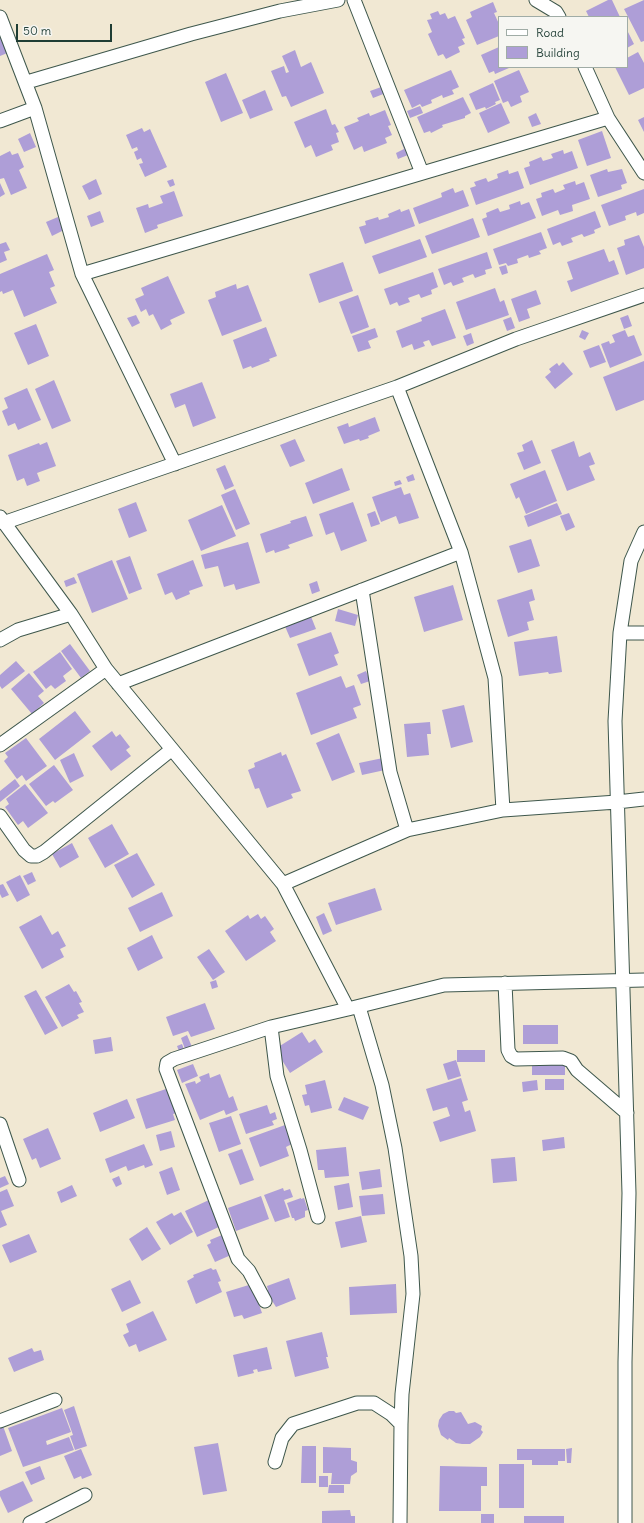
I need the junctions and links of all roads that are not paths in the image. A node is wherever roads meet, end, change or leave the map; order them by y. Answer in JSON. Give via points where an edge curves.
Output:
{"nodes":[{"id":1,"x":338,"y":0,"type":"edge"},
{"id":2,"x":354,"y":0,"type":"edge"},
{"id":3,"x":536,"y":0,"type":"edge"},
{"id":4,"x":278,"y":5,"type":"edge"},
{"id":5,"x":558,"y":16,"type":"edge"},
{"id":6,"x":0,"y":17,"type":"edge"},
{"id":7,"x":585,"y":68,"type":"edge"},
{"id":8,"x":27,"y":82,"type":"junction"},
{"id":9,"x":35,"y":108,"type":"junction"},
{"id":10,"x":608,"y":118,"type":"junction"},
{"id":11,"x":0,"y":121,"type":"edge"},
{"id":12,"x":422,"y":173,"type":"junction"},
{"id":13,"x":644,"y":173,"type":"edge"},
{"id":14,"x":82,"y":274,"type":"junction"},
{"id":15,"x":644,"y":295,"type":"edge"},
{"id":16,"x":397,"y":387,"type":"junction"},
{"id":17,"x":175,"y":464,"type":"junction"},
{"id":18,"x":2,"y":520,"type":"edge"},
{"id":19,"x":644,"y":532,"type":"edge"},
{"id":20,"x":461,"y":552,"type":"junction"},
{"id":21,"x":362,"y":590,"type":"junction"},
{"id":22,"x":71,"y":614,"type":"junction"},
{"id":23,"x":620,"y":633,"type":"junction"},
{"id":24,"x":644,"y":633,"type":"edge"},
{"id":25,"x":0,"y":640,"type":"edge"},
{"id":26,"x":106,"y":669,"type":"junction"},
{"id":27,"x":118,"y":684,"type":"junction"},
{"id":28,"x":0,"y":745,"type":"edge"},
{"id":29,"x":171,"y":750,"type":"junction"},
{"id":30,"x":644,"y":799,"type":"edge"},
{"id":31,"x":617,"y":802,"type":"junction"},
{"id":32,"x":504,"y":810,"type":"junction"},
{"id":33,"x":0,"y":816,"type":"edge"},
{"id":34,"x":407,"y":830,"type":"junction"},
{"id":35,"x":283,"y":884,"type":"junction"},
{"id":36,"x":623,"y":980,"type":"junction"},
{"id":37,"x":644,"y":980,"type":"edge"},
{"id":38,"x":505,"y":984,"type":"junction"},
{"id":39,"x":353,"y":1008,"type":"junction"},
{"id":40,"x":271,"y":1027,"type":"junction"},
{"id":41,"x":627,"y":1112,"type":"junction"},
{"id":42,"x":0,"y":1124,"type":"edge"},
{"id":43,"x":19,"y":1180,"type":"dead end"},
{"id":44,"x":318,"y":1217,"type":"dead end"},
{"id":45,"x":265,"y":1301,"type":"dead end"},
{"id":46,"x":55,"y":1400,"type":"dead end"},
{"id":47,"x":0,"y":1421,"type":"edge"},
{"id":48,"x":401,"y":1424,"type":"junction"},
{"id":49,"x":274,"y":1462,"type":"dead end"},
{"id":50,"x":85,"y":1495,"type":"dead end"},
{"id":51,"x":30,"y":1523,"type":"edge"},
{"id":52,"x":400,"y":1523,"type":"edge"},
{"id":53,"x":625,"y":1523,"type":"edge"}],
"edges":[{"from":1,"to":4,"type":"street"},
{"from":2,"to":12,"type":"street"},
{"from":3,"to":5,"type":"street"},
{"from":4,"to":8,"type":"street","via":[[191,34]]},
{"from":6,"to":8,"type":"street"},
{"from":7,"to":10,"type":"street"},
{"from":8,"to":9,"type":"street"},
{"from":9,"to":11,"type":"street"},
{"from":9,"to":14,"type":"street"},
{"from":10,"to":12,"type":"street"},
{"from":10,"to":13,"type":"street"},
{"from":12,"to":14,"type":"street"},
{"from":14,"to":17,"type":"street"},
{"from":15,"to":16,"type":"street","via":[[516,339]]},
{"from":16,"to":17,"type":"street"},
{"from":16,"to":20,"type":"street"},
{"from":17,"to":18,"type":"street"},
{"from":18,"to":22,"type":"street"},
{"from":19,"to":23,"type":"street","via":[[630,561]]},
{"from":20,"to":21,"type":"street"},
{"from":20,"to":32,"type":"street","via":[[495,678]]},
{"from":21,"to":27,"type":"street"},
{"from":21,"to":34,"type":"street","via":[[390,772]]},
{"from":22,"to":25,"type":"street","via":[[18,630]]},
{"from":22,"to":26,"type":"street"},
{"from":23,"to":24,"type":"street"},
{"from":23,"to":31,"type":"street","via":[[615,721]]},
{"from":26,"to":27,"type":"street"},
{"from":26,"to":28,"type":"street"},
{"from":27,"to":29,"type":"street"},
{"from":29,"to":33,"type":"street","via":[[38,856],[32,856],[24,850]]},
{"from":29,"to":35,"type":"street"},
{"from":30,"to":31,"type":"street"},
{"from":31,"to":32,"type":"street"},
{"from":31,"to":36,"type":"street"},
{"from":32,"to":34,"type":"street"},
{"from":34,"to":35,"type":"street"},
{"from":35,"to":39,"type":"street"},
{"from":36,"to":37,"type":"street"},
{"from":36,"to":38,"type":"street"},
{"from":36,"to":41,"type":"street"},
{"from":38,"to":39,"type":"street","via":[[444,985]]},
{"from":38,"to":41,"type":"street","via":[[508,1050],[511,1056],[516,1060],[563,1058],[571,1061],[577,1070]]},
{"from":39,"to":40,"type":"street"},
{"from":39,"to":48,"type":"street","via":[[382,1084],[395,1148],[411,1256],[413,1294]]},
{"from":40,"to":44,"type":"street","via":[[277,1076]]},
{"from":40,"to":45,"type":"street","via":[[174,1059],[167,1063],[166,1069],[238,1259],[249,1271]]},
{"from":41,"to":53,"type":"street","via":[[629,1194],[624,1362]]},
{"from":42,"to":43,"type":"street"},
{"from":46,"to":47,"type":"street"},
{"from":48,"to":49,"type":"street","via":[[374,1403],[357,1404],[335,1410],[293,1424],[282,1438]]},
{"from":48,"to":52,"type":"street"},
{"from":50,"to":51,"type":"street"}]}
